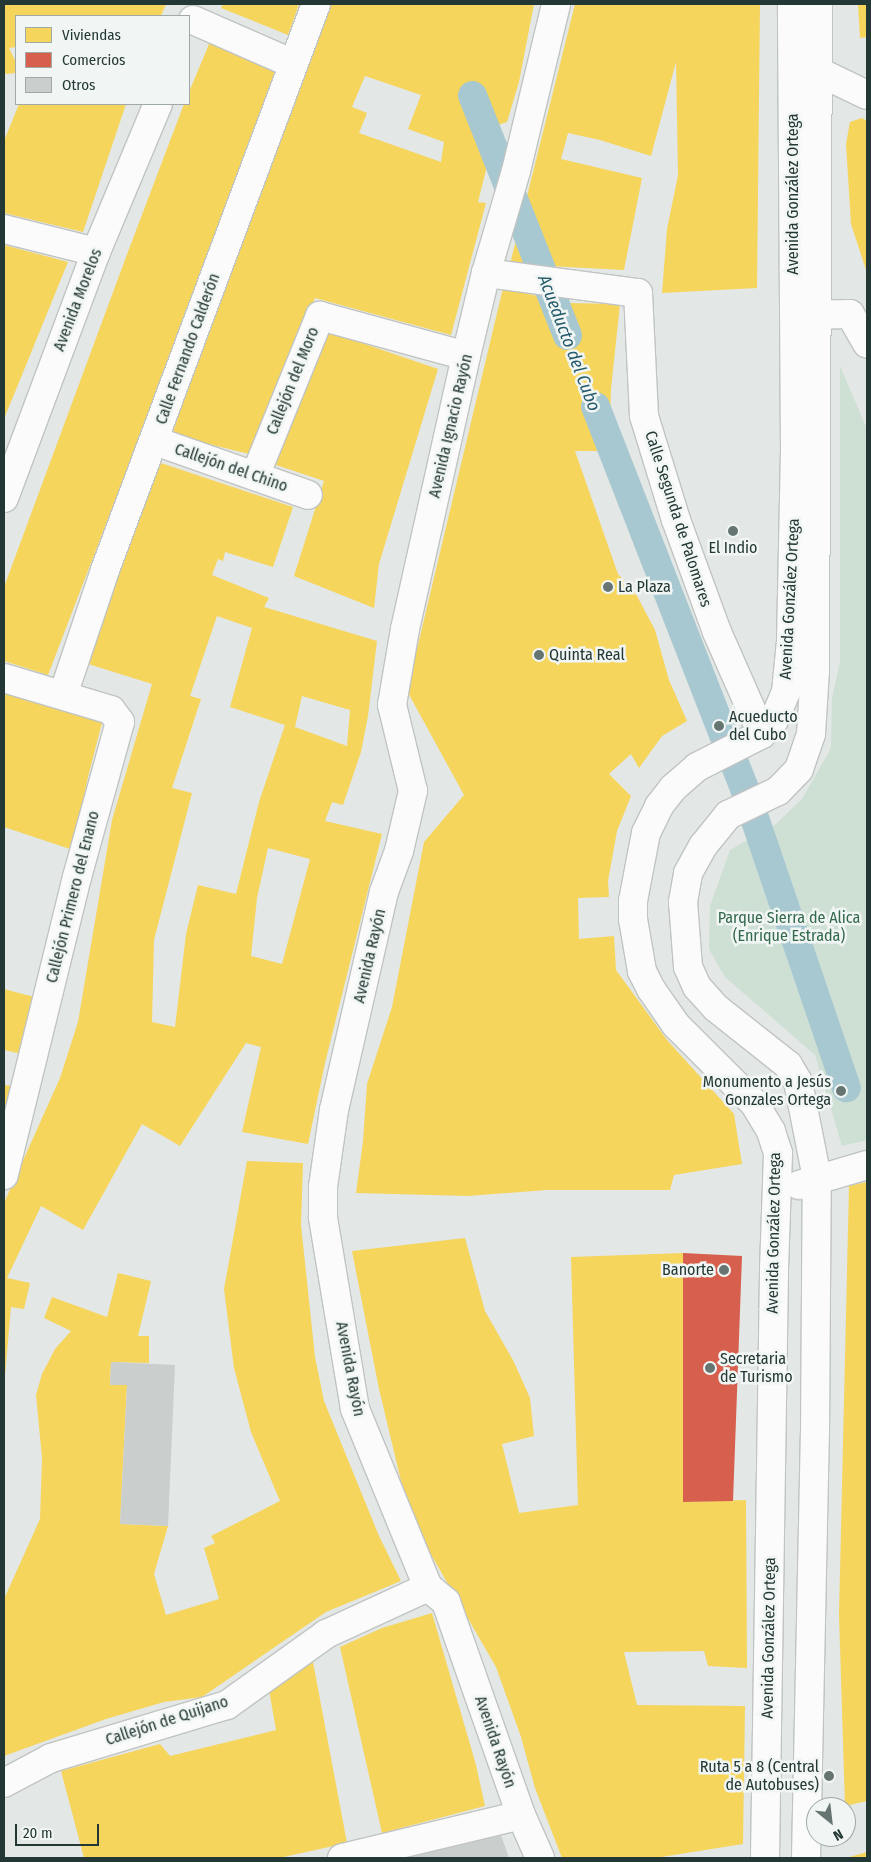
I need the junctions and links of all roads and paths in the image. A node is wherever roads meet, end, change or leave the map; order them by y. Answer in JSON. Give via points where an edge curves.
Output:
{"nodes":[{"id":1,"x":316,"y":4,"type":"edge"},
{"id":2,"x":556,"y":4,"type":"edge"},
{"id":3,"x":792,"y":4,"type":"edge"},
{"id":4,"x":818,"y":4,"type":"edge"},
{"id":5,"x":194,"y":18,"type":"edge"},
{"id":6,"x":293,"y":64,"type":"junction"},
{"id":7,"x":805,"y":68,"type":"junction"},
{"id":8,"x":867,"y":94,"type":"edge"},
{"id":9,"x":158,"y":105,"type":"edge"},
{"id":10,"x":4,"y":229,"type":"edge"},
{"id":11,"x":96,"y":252,"type":"junction"},
{"id":12,"x":486,"y":273,"type":"junction"},
{"id":13,"x":805,"y":315,"type":"junction"},
{"id":14,"x":867,"y":344,"type":"edge"},
{"id":15,"x":466,"y":356,"type":"junction"},
{"id":16,"x":155,"y":441,"type":"junction"},
{"id":17,"x":255,"y":476,"type":"junction"},
{"id":18,"x":308,"y":495,"type":"dead end"},
{"id":19,"x":4,"y":498,"type":"edge"},
{"id":20,"x":4,"y":678,"type":"edge"},
{"id":21,"x":63,"y":695,"type":"junction"},
{"id":22,"x":762,"y":734,"type":"junction"},
{"id":23,"x":399,"y":851,"type":"joint"},
{"id":24,"x":16,"y":1077,"type":"edge"},
{"id":25,"x":867,"y":1165,"type":"edge"},
{"id":26,"x":4,"y":1175,"type":"edge"},
{"id":27,"x":817,"y":1178,"type":"junction"},
{"id":28,"x":776,"y":1194,"type":"junction"},
{"id":29,"x":428,"y":1587,"type":"junction"},
{"id":30,"x":4,"y":1783,"type":"edge"},
{"id":31,"x":521,"y":1815,"type":"junction"},
{"id":32,"x":806,"y":1849,"type":"edge"},
{"id":33,"x":342,"y":1858,"type":"edge"},
{"id":34,"x":540,"y":1858,"type":"edge"},
{"id":35,"x":765,"y":1858,"type":"edge"}],
"edges":[{"from":1,"to":6,"type":"street","name":"Calle Fernando Calderón"},
{"from":2,"to":12,"type":"street","name":"Avenida Ignacio Rayón","via":[[516,171]]},
{"from":3,"to":7,"type":"street","name":"Avenida González Ortega"},
{"from":4,"to":7,"type":"street","name":"Avenida González Ortega"},
{"from":5,"to":6,"type":"street"},
{"from":6,"to":16,"type":"street","name":"Calle Fernando Calderón"},
{"from":7,"to":8,"type":"street"},
{"from":7,"to":13,"type":"street","name":"Avenida González Ortega"},
{"from":9,"to":11,"type":"street","name":"Avenida Morelos"},
{"from":10,"to":11,"type":"street"},
{"from":11,"to":19,"type":"street","name":"Avenida Morelos"},
{"from":12,"to":15,"type":"street","name":"Avenida Ignacio Rayón"},
{"from":12,"to":22,"type":"street","name":"Calle Segunda de Palomares","via":[[638,293],[644,416],[676,520],[717,632]]},
{"from":13,"to":14,"type":"street","via":[[850,314]]},
{"from":13,"to":22,"type":"street","name":"Avenida González Ortega","via":[[795,448],[786,692],[774,720]]},
{"from":13,"to":27,"type":"street","name":"Avenida González Ortega","via":[[815,670],[811,734],[799,769],[778,791],[728,815],[703,846],[688,873],[683,902],[688,968],[697,987],[716,1008],[788,1065],[798,1082]]},
{"from":15,"to":17,"type":"street","name":"Callejón del Moro","via":[[320,316]]},
{"from":15,"to":23,"type":"street","name":"Avenida Ignacio Rayón","via":[[392,705],[413,791]]},
{"from":16,"to":17,"type":"street","name":"Callejón del Chino"},
{"from":16,"to":21,"type":"street","name":"Calle Fernando Calderón","via":[[105,570]]},
{"from":17,"to":18,"type":"street","name":"Callejón del Chino"},
{"from":20,"to":21,"type":"street"},
{"from":21,"to":24,"type":"street","name":"Callejón Primero del Enano","via":[[110,710],[120,722]]},
{"from":22,"to":28,"type":"street","name":"Avenida González Ortega","via":[[697,767],[672,788],[659,806],[646,833],[633,920],[642,971],[651,989],[676,1025],[755,1104],[771,1131],[778,1153]]},
{"from":23,"to":29,"type":"street","name":"Avenida Rayón","via":[[384,892],[334,1110],[323,1187],[323,1217],[354,1409]]},
{"from":24,"to":26,"type":"street","name":"Callejón Primero del Enano"},
{"from":25,"to":27,"type":"street"},
{"from":27,"to":28,"type":"street"},
{"from":27,"to":32,"type":"street","name":"Avenida González Ortega"},
{"from":28,"to":35,"type":"street","name":"Avenida González Ortega"},
{"from":29,"to":30,"type":"street","name":"Callejón de Quijano","via":[[326,1634],[227,1705],[51,1758]]},
{"from":29,"to":31,"type":"street","name":"Avenida Rayón","via":[[446,1602]]},
{"from":31,"to":33,"type":"street"},
{"from":31,"to":34,"type":"street","name":"Avenida Rayón"},
{"from":32,"to":35,"type":"street"}]}
